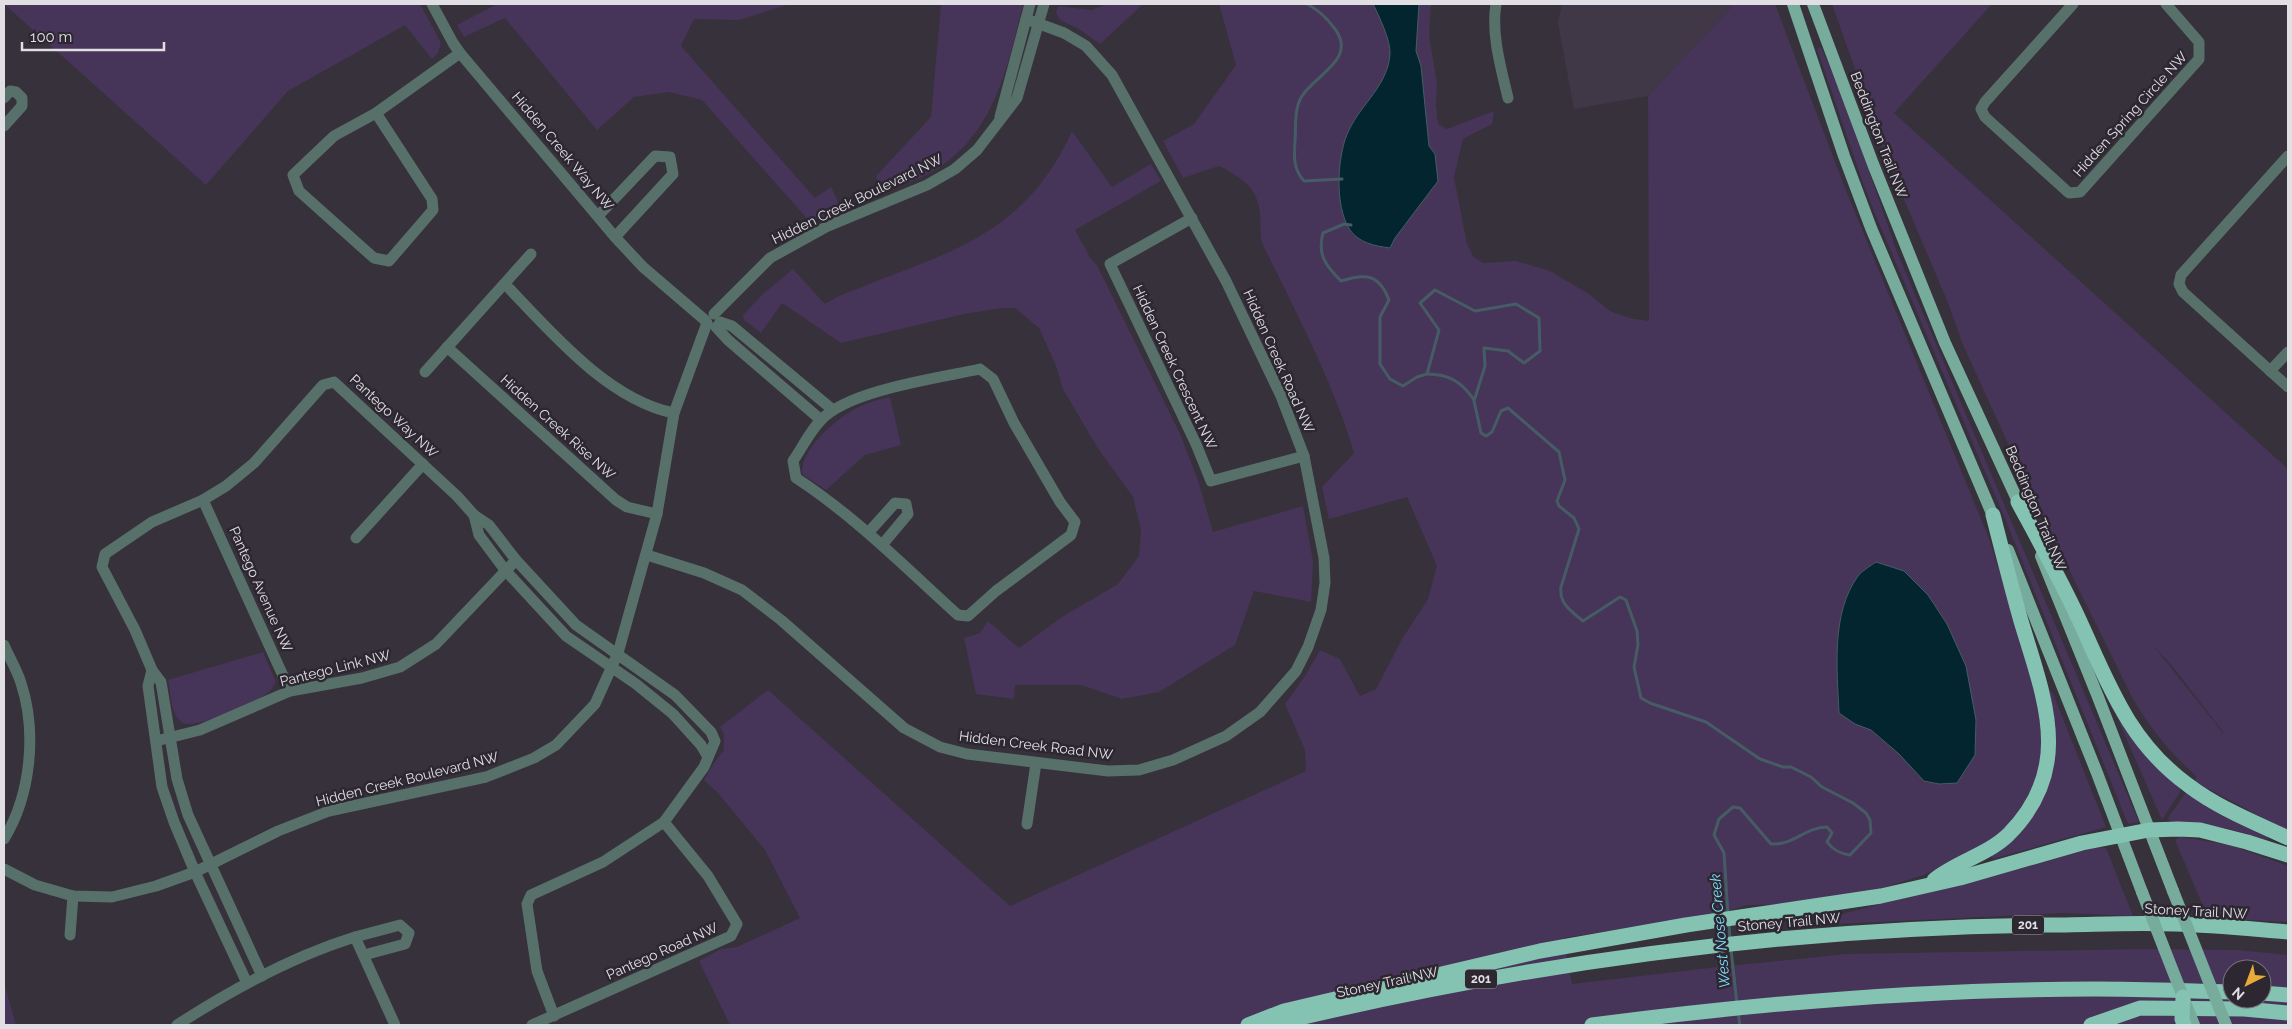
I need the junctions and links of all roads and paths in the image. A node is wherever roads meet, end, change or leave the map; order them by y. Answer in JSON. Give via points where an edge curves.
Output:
{"nodes":[{"id":1,"x":432,"y":4,"type":"edge"},
{"id":2,"x":1030,"y":4,"type":"edge"},
{"id":3,"x":1044,"y":4,"type":"edge"},
{"id":4,"x":1496,"y":4,"type":"edge"},
{"id":5,"x":1793,"y":4,"type":"edge"},
{"id":6,"x":1813,"y":4,"type":"edge"},
{"id":7,"x":2073,"y":4,"type":"edge"},
{"id":8,"x":2166,"y":4,"type":"edge"},
{"id":9,"x":1026,"y":19,"type":"junction"},
{"id":10,"x":1039,"y":24,"type":"junction"},
{"id":11,"x":460,"y":53,"type":"junction"},
{"id":12,"x":4,"y":98,"type":"edge"},
{"id":13,"x":1508,"y":98,"type":"dead end"},
{"id":14,"x":376,"y":113,"type":"junction"},
{"id":15,"x":4,"y":126,"type":"edge"},
{"id":16,"x":998,"y":126,"type":"junction"},
{"id":17,"x":2288,"y":156,"type":"edge"},
{"id":18,"x":598,"y":216,"type":"junction"},
{"id":19,"x":1192,"y":218,"type":"junction"},
{"id":20,"x":614,"y":237,"type":"junction"},
{"id":21,"x":531,"y":254,"type":"dead end"},
{"id":22,"x":505,"y":284,"type":"junction"},
{"id":23,"x":713,"y":321,"type":"junction"},
{"id":24,"x":447,"y":347,"type":"junction"},
{"id":25,"x":2288,"y":352,"type":"edge"},
{"id":26,"x":2270,"y":371,"type":"junction"},
{"id":27,"x":425,"y":372,"type":"dead end"},
{"id":28,"x":2288,"y":387,"type":"edge"},
{"id":29,"x":833,"y":410,"type":"junction"},
{"id":30,"x":674,"y":413,"type":"junction"},
{"id":31,"x":821,"y":420,"type":"junction"},
{"id":32,"x":1304,"y":456,"type":"junction"},
{"id":33,"x":423,"y":464,"type":"junction"},
{"id":34,"x":203,"y":500,"type":"junction"},
{"id":35,"x":2018,"y":502,"type":"junction"},
{"id":36,"x":657,"y":514,"type":"junction"},
{"id":37,"x":474,"y":515,"type":"junction"},
{"id":38,"x":1993,"y":515,"type":"junction"},
{"id":39,"x":868,"y":533,"type":"junction"},
{"id":40,"x":356,"y":538,"type":"dead end"},
{"id":41,"x":882,"y":545,"type":"junction"},
{"id":42,"x":647,"y":555,"type":"junction"},
{"id":43,"x":516,"y":560,"type":"junction"},
{"id":44,"x":505,"y":570,"type":"junction"},
{"id":45,"x":4,"y":644,"type":"edge"},
{"id":46,"x":618,"y":653,"type":"junction"},
{"id":47,"x":612,"y":668,"type":"junction"},
{"id":48,"x":152,"y":670,"type":"junction"},
{"id":49,"x":290,"y":691,"type":"junction"},
{"id":50,"x":171,"y":739,"type":"junction"},
{"id":51,"x":156,"y":741,"type":"junction"},
{"id":52,"x":708,"y":758,"type":"junction"},
{"id":53,"x":1036,"y":763,"type":"junction"},
{"id":54,"x":664,"y":822,"type":"junction"},
{"id":55,"x":1027,"y":824,"type":"dead end"},
{"id":56,"x":2150,"y":830,"type":"junction"},
{"id":57,"x":2120,"y":835,"type":"junction"},
{"id":58,"x":2288,"y":838,"type":"edge"},
{"id":59,"x":4,"y":839,"type":"edge"},
{"id":60,"x":2288,"y":855,"type":"edge"},
{"id":61,"x":211,"y":865,"type":"junction"},
{"id":62,"x":4,"y":869,"type":"edge"},
{"id":63,"x":195,"y":872,"type":"junction"},
{"id":64,"x":1929,"y":885,"type":"junction"},
{"id":65,"x":73,"y":896,"type":"junction"},
{"id":66,"x":2288,"y":932,"type":"edge"},
{"id":67,"x":70,"y":935,"type":"dead end"},
{"id":68,"x":355,"y":937,"type":"junction"},
{"id":69,"x":364,"y":955,"type":"junction"},
{"id":70,"x":255,"y":980,"type":"junction"},
{"id":71,"x":2222,"y":992,"type":"edge"},
{"id":72,"x":2272,"y":994,"type":"edge"},
{"id":73,"x":2288,"y":995,"type":"edge"},
{"id":74,"x":2182,"y":997,"type":"junction"},
{"id":75,"x":2288,"y":1013,"type":"edge"},
{"id":76,"x":554,"y":1016,"type":"junction"},
{"id":77,"x":177,"y":1025,"type":"edge"},
{"id":78,"x":395,"y":1025,"type":"edge"},
{"id":79,"x":532,"y":1025,"type":"edge"},
{"id":80,"x":1248,"y":1025,"type":"edge"},
{"id":81,"x":1270,"y":1025,"type":"edge"},
{"id":82,"x":1592,"y":1025,"type":"edge"},
{"id":83,"x":2091,"y":1025,"type":"edge"},
{"id":84,"x":2184,"y":1025,"type":"edge"},
{"id":85,"x":2194,"y":1025,"type":"edge"},
{"id":86,"x":2226,"y":1025,"type":"edge"}],
"edges":[{"from":1,"to":11,"type":"street","name":"Hidden Creek Way NW"},
{"from":2,"to":9,"type":"street","name":"Hidden Creek Boulevard NW"},
{"from":3,"to":10,"type":"street","name":"Hidden Creek Boulevard NW"},
{"from":4,"to":13,"type":"street","via":[[1498,53]]},
{"from":5,"to":38,"type":"main road","via":[[1871,228]]},
{"from":6,"to":35,"type":"main road","name":"Beddington Trail NW","via":[[1945,344]]},
{"from":7,"to":8,"type":"street","name":"Hidden Spring Circle NW","via":[[1981,109],[1985,117],[2069,193],[2074,194],[2080,192],[2200,59],[2199,42]]},
{"from":9,"to":10,"type":"street","name":"Hidden Creek Road NW"},
{"from":9,"to":16,"type":"street","name":"Hidden Creek Boulevard NW"},
{"from":10,"to":16,"type":"street","name":"Hidden Creek Boulevard NW","via":[[1017,98]]},
{"from":10,"to":19,"type":"street","name":"Hidden Creek Road NW","via":[[1086,46],[1102,61]]},
{"from":11,"to":14,"type":"street"},
{"from":11,"to":18,"type":"street","name":"Hidden Creek Way NW"},
{"from":12,"to":15,"type":"street","via":[[10,92],[16,92],[22,98],[22,106]]},
{"from":14,"to":14,"type":"street","via":[[334,136],[294,175],[299,191],[374,258],[389,261],[432,210],[432,198]]},
{"from":16,"to":23,"type":"street","name":"Hidden Creek Boulevard NW","via":[[955,169],[927,185],[799,241],[770,258]]},
{"from":17,"to":26,"type":"street","via":[[2181,275],[2179,284],[2183,292]]},
{"from":18,"to":20,"type":"street","name":"Hidden Creek Way NW"},
{"from":18,"to":20,"type":"street","via":[[655,156],[670,157],[673,174]]},
{"from":19,"to":32,"type":"street","name":"Hidden Creek Road NW","via":[[1281,396]]},
{"from":19,"to":32,"type":"street","name":"Hidden Creek Crescent NW","via":[[1110,264],[1211,482]]},
{"from":20,"to":23,"type":"street","name":"Hidden Creek Way NW","via":[[643,267]]},
{"from":21,"to":22,"type":"street"},
{"from":22,"to":24,"type":"street"},
{"from":22,"to":30,"type":"street","via":[[557,338],[615,388],[654,409]]},
{"from":23,"to":29,"type":"street","name":"Hidden Creek Way NW","via":[[732,326]]},
{"from":23,"to":30,"type":"street","name":"Hidden Creek Boulevard NW","via":[[697,350]]},
{"from":23,"to":31,"type":"street","name":"Hidden Creek Way NW","via":[[728,340]]},
{"from":24,"to":27,"type":"street"},
{"from":24,"to":36,"type":"street","name":"Hidden Creek Rise NW","via":[[616,500],[628,507]]},
{"from":25,"to":26,"type":"street"},
{"from":26,"to":28,"type":"street"},
{"from":29,"to":31,"type":"street"},
{"from":29,"to":41,"type":"street","via":[[874,392],[980,369],[993,379],[1014,424],[1075,522],[1071,535],[968,616],[958,615]]},
{"from":30,"to":36,"type":"street","name":"Hidden Creek Boulevard NW"},
{"from":31,"to":39,"type":"street","via":[[793,461],[796,478],[827,498]]},
{"from":32,"to":53,"type":"street","name":"Hidden Creek Road NW","via":[[1322,542],[1325,583],[1321,610],[1308,647],[1283,688],[1260,712],[1226,736],[1173,760],[1139,770],[1108,771]]},
{"from":33,"to":34,"type":"street","name":"Pantego Way NW","via":[[334,382],[323,385],[254,463]]},
{"from":33,"to":37,"type":"street","name":"Pantego Way NW"},
{"from":33,"to":40,"type":"street"},
{"from":34,"to":48,"type":"street","name":"Pantego Way NW","via":[[152,522],[105,554],[102,567]]},
{"from":34,"to":49,"type":"street","name":"Pantego Avenue NW"},
{"from":35,"to":56,"type":"main road","name":"Beddington Trail NW"},
{"from":35,"to":58,"type":"highway","via":[[2134,732],[2151,753],[2187,785]]},
{"from":36,"to":42,"type":"street","name":"Hidden Creek Boulevard NW"},
{"from":37,"to":43,"type":"street","name":"Pantego Way NW","via":[[489,525]]},
{"from":37,"to":44,"type":"street","name":"Pantego Way NW","via":[[479,536]]},
{"from":38,"to":57,"type":"main road"},
{"from":38,"to":64,"type":"highway","via":[[2043,690],[2049,730],[2047,763],[2037,796],[2007,836],[1941,874]]},
{"from":39,"to":41,"type":"street"},
{"from":39,"to":41,"type":"street","via":[[895,503],[906,504],[908,514]]},
{"from":42,"to":46,"type":"street","name":"Hidden Creek Boulevard NW"},
{"from":42,"to":53,"type":"street","name":"Hidden Creek Road NW","via":[[704,573],[742,590],[904,728],[940,747]]},
{"from":43,"to":44,"type":"street","name":"Pantego Link NW"},
{"from":43,"to":46,"type":"street","name":"Pantego Way NW","via":[[576,625]]},
{"from":44,"to":47,"type":"street","name":"Pantego Way NW","via":[[566,636]]},
{"from":44,"to":49,"type":"street","name":"Pantego Link NW","via":[[436,644],[400,667],[362,678]]},
{"from":45,"to":59,"type":"street","via":[[21,683],[30,727],[29,761],[20,802]]},
{"from":46,"to":47,"type":"street","name":"Hidden Creek Boulevard NW"},
{"from":46,"to":52,"type":"street","name":"Pantego Way NW","via":[[675,695],[711,732],[715,741]]},
{"from":47,"to":52,"type":"street","name":"Pantego Way NW","via":[[673,714],[701,745]]},
{"from":47,"to":61,"type":"street","name":"Hidden Creek Boulevard NW","via":[[595,704],[556,745],[534,758],[486,777],[329,811],[278,831]]},
{"from":48,"to":50,"type":"street","name":"Pantego Way NW","via":[[161,682]]},
{"from":48,"to":51,"type":"street","name":"Pantego Way NW","via":[[148,686]]},
{"from":49,"to":50,"type":"street","name":"Pantego Link NW","via":[[230,719]]},
{"from":50,"to":51,"type":"street","name":"Pantego Link NW"},
{"from":50,"to":61,"type":"street","name":"Pantego Way NW","via":[[177,780],[188,815]]},
{"from":51,"to":63,"type":"street","name":"Pantego Way NW","via":[[162,787]]},
{"from":52,"to":54,"type":"street"},
{"from":53,"to":55,"type":"street"},
{"from":54,"to":76,"type":"street","via":[[603,862],[531,895],[528,904],[537,971]]},
{"from":54,"to":76,"type":"street","name":"Pantego Road NW","via":[[708,876],[737,924],[731,936]]},
{"from":56,"to":57,"type":"highway"},
{"from":56,"to":60,"type":"highway","via":[[2200,830]]},
{"from":56,"to":86,"type":"main road","name":"Beddington Trail NW","bridge":true},
{"from":57,"to":64,"type":"highway"},
{"from":57,"to":74,"type":"main road","bridge":true},
{"from":61,"to":63,"type":"street","name":"Hidden Creek Boulevard NW"},
{"from":61,"to":70,"type":"street","name":"Pantego Way NW"},
{"from":62,"to":65,"type":"street","name":"Hidden Creek Boulevard NW","via":[[35,885]]},
{"from":63,"to":65,"type":"street","name":"Hidden Creek Boulevard NW","via":[[112,897]]},
{"from":63,"to":70,"type":"street","name":"Pantego Way NW"},
{"from":64,"to":80,"type":"highway","via":[[1881,896],[1540,951],[1284,1011]]},
{"from":65,"to":67,"type":"street"},
{"from":66,"to":81,"type":"highway","name":"Stoney Trail NW","number":"201","via":[[2174,924],[1966,926],[1768,939],[1596,960],[1476,980]]},
{"from":68,"to":69,"type":"street"},
{"from":68,"to":69,"type":"street","via":[[400,925],[409,933],[405,944]]},
{"from":68,"to":70,"type":"street"},
{"from":69,"to":78,"type":"street"},
{"from":70,"to":77,"type":"street"},
{"from":71,"to":82,"type":"highway","via":[[2096,989],[1965,992],[1771,1006]]},
{"from":72,"to":73,"type":"highway"},
{"from":74,"to":84,"type":"highway","bridge":true},
{"from":74,"to":85,"type":"main road","bridge":true},
{"from":75,"to":83,"type":"highway","via":[[2140,1008]]},
{"from":76,"to":79,"type":"street","name":"Pantego Road NW"}]}
